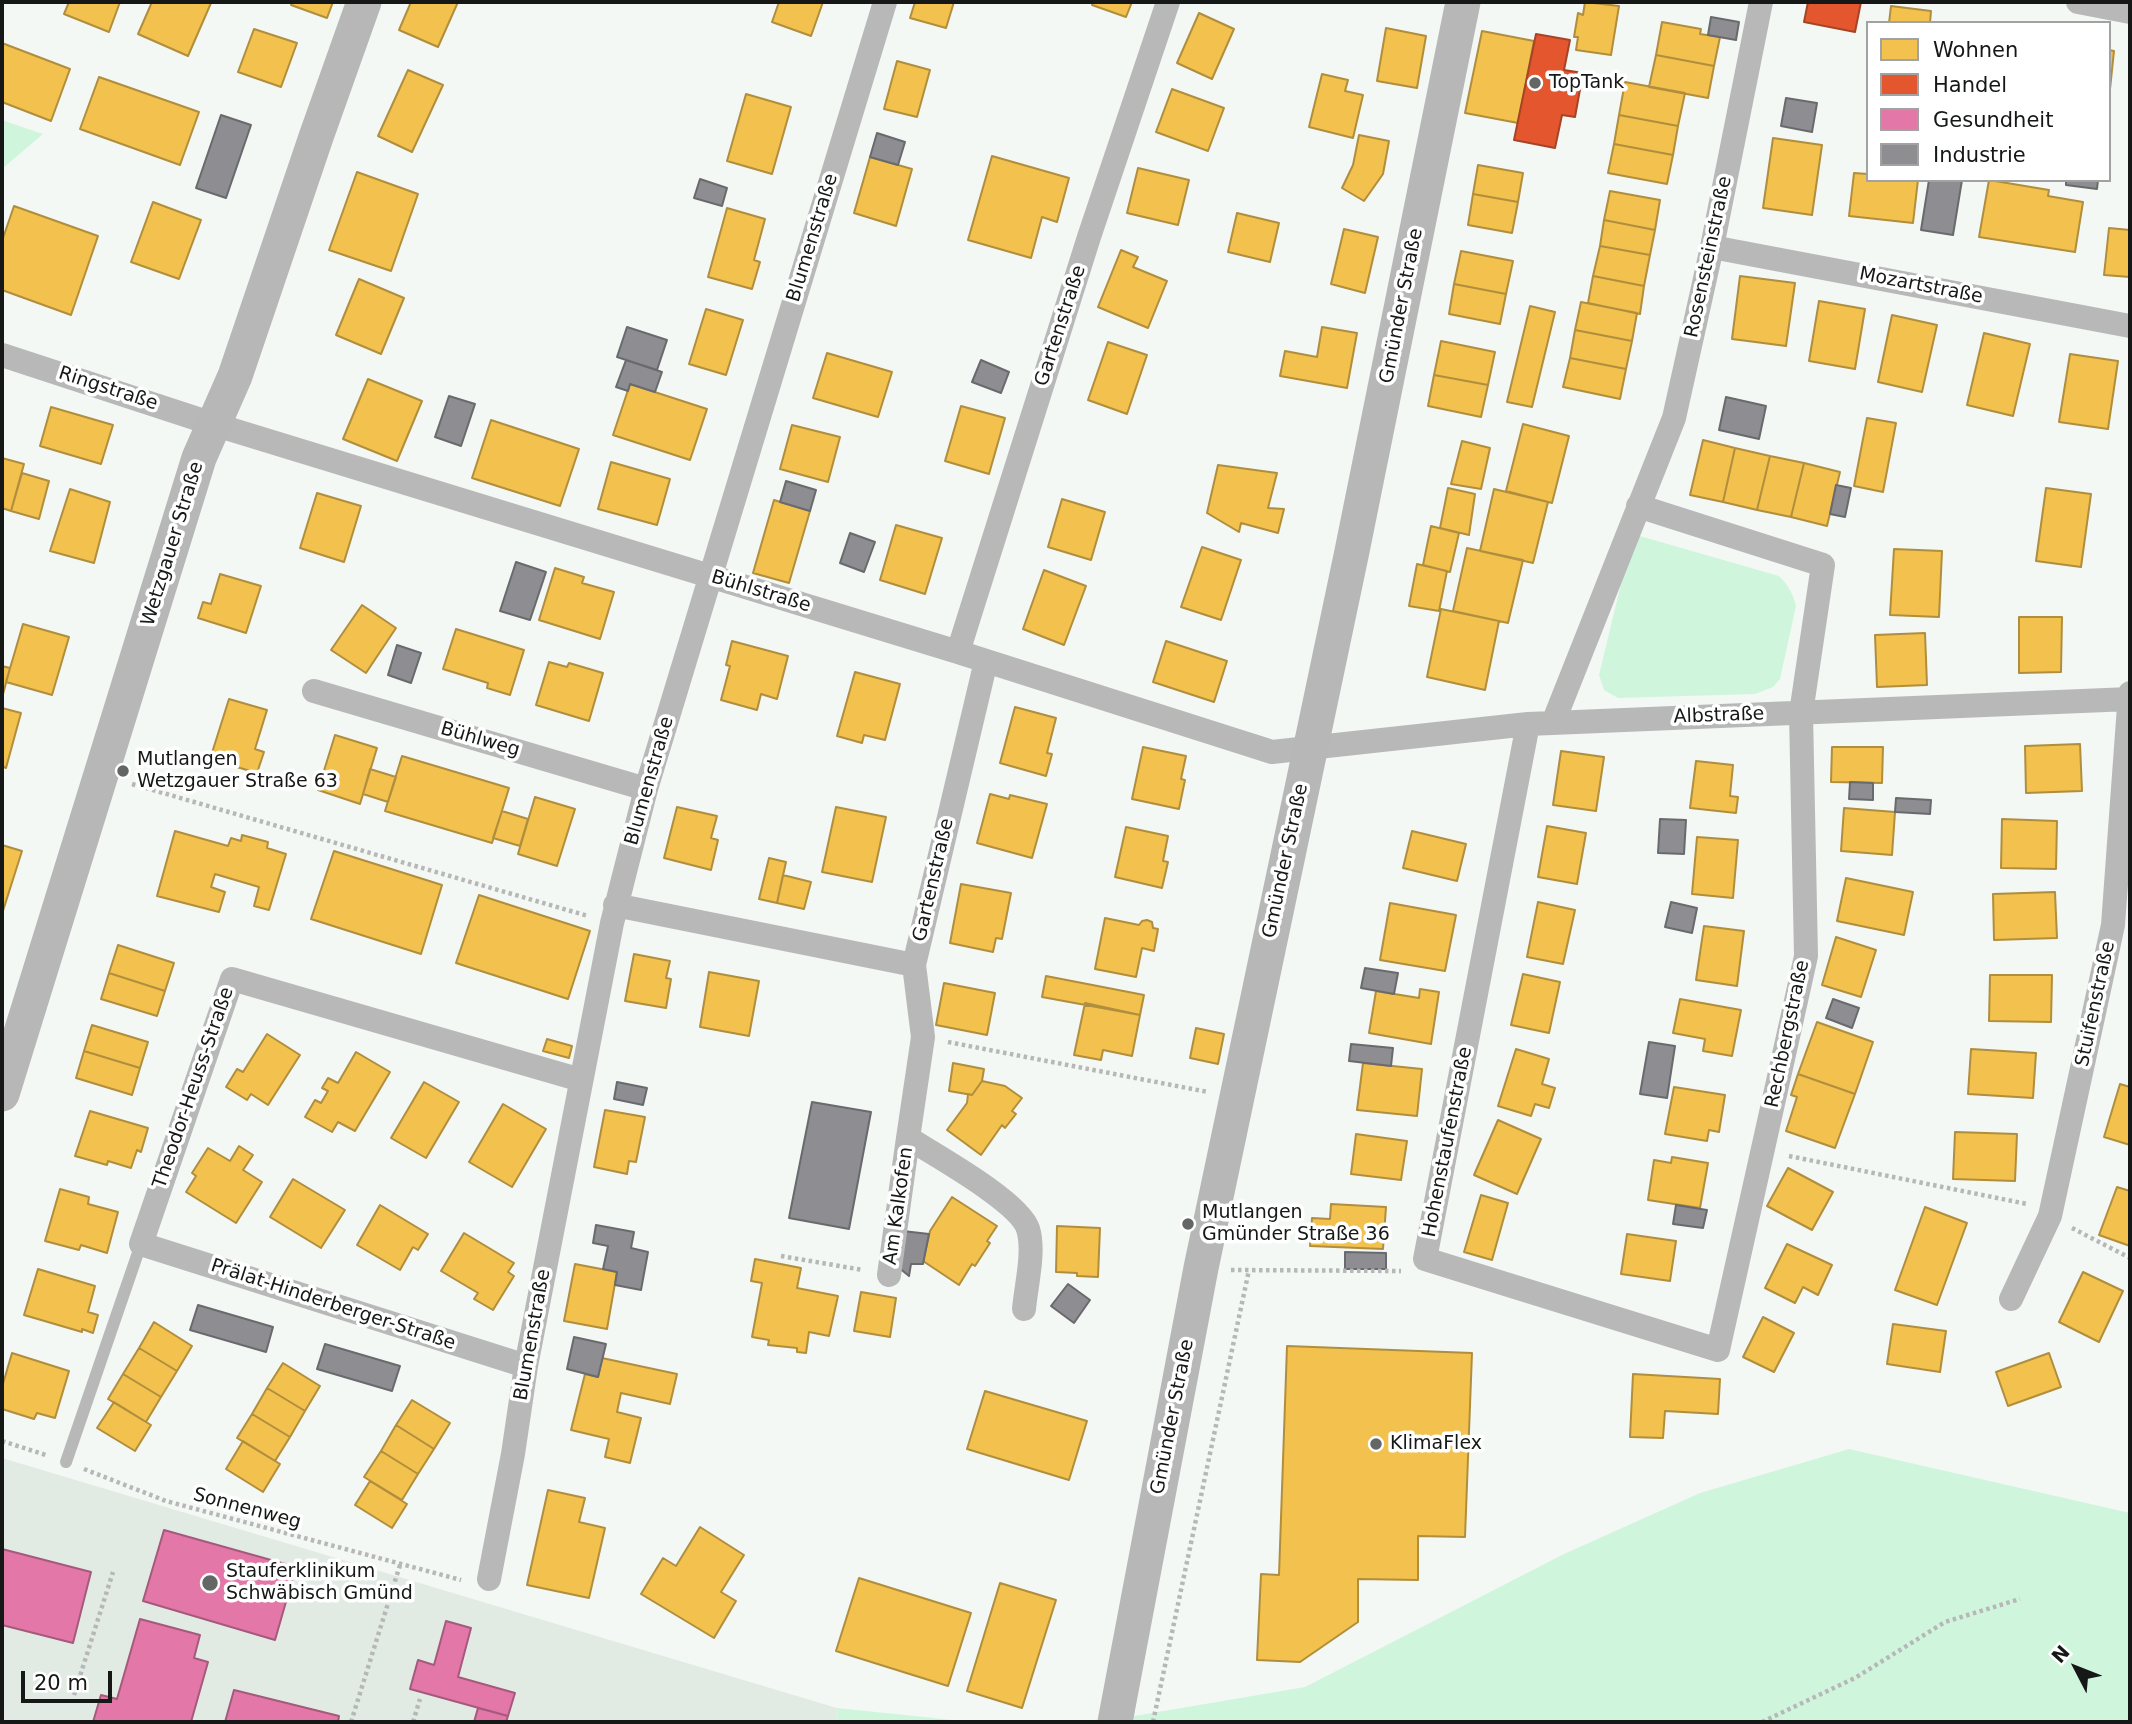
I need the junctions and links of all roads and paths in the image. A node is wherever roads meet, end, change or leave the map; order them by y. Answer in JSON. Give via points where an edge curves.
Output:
{"nodes":[{"id":1,"x":364,"y":2,"type":"edge"},
{"id":2,"x":885,"y":2,"type":"edge"},
{"id":3,"x":1168,"y":2,"type":"edge"},
{"id":4,"x":1463,"y":2,"type":"edge"},
{"id":5,"x":1761,"y":2,"type":"edge"},
{"id":6,"x":2078,"y":2,"type":"edge"},
{"id":7,"x":2130,"y":12,"type":"edge"},
{"id":8,"x":1712,"y":247,"type":"junction"},
{"id":9,"x":2130,"y":326,"type":"edge"},
{"id":10,"x":2,"y":355,"type":"edge"},
{"id":11,"x":213,"y":424,"type":"junction"},
{"id":12,"x":1638,"y":506,"type":"junction"},
{"id":13,"x":710,"y":576,"type":"junction"},
{"id":14,"x":958,"y":652,"type":"junction"},
{"id":15,"x":986,"y":661,"type":"junction"},
{"id":16,"x":314,"y":691,"type":"dead end"},
{"id":17,"x":2130,"y":697,"type":"edge"},
{"id":18,"x":1801,"y":713,"type":"junction"},
{"id":19,"x":1553,"y":723,"type":"junction"},
{"id":20,"x":1528,"y":724,"type":"junction"},
{"id":21,"x":1309,"y":749,"type":"junction"},
{"id":22,"x":101,"y":775,"type":"junction"},
{"id":23,"x":646,"y":789,"type":"junction"},
{"id":24,"x":613,"y":914,"type":"junction"},
{"id":25,"x":914,"y":965,"type":"junction"},
{"id":26,"x":949,"y":1042,"type":"dead end"},
{"id":27,"x":9,"y":1043,"type":"edge"},
{"id":28,"x":581,"y":1080,"type":"junction"},
{"id":29,"x":2,"y":1094,"type":"edge"},
{"id":30,"x":1236,"y":1097,"type":"junction"},
{"id":31,"x":908,"y":1138,"type":"junction"},
{"id":32,"x":1763,"y":1151,"type":"junction"},
{"id":33,"x":2050,"y":1216,"type":"junction"},
{"id":34,"x":141,"y":1244,"type":"junction"},
{"id":35,"x":781,"y":1256,"type":"dead end"},
{"id":36,"x":2130,"y":1258,"type":"edge"},
{"id":37,"x":1426,"y":1259,"type":"junction"},
{"id":38,"x":1242,"y":1270,"type":"dead end"},
{"id":39,"x":1249,"y":1270,"type":"junction"},
{"id":40,"x":889,"y":1275,"type":"joint"},
{"id":41,"x":2011,"y":1299,"type":"dead end"},
{"id":42,"x":1024,"y":1310,"type":"dead end"},
{"id":43,"x":1718,"y":1350,"type":"joint"},
{"id":44,"x":526,"y":1366,"type":"junction"},
{"id":45,"x":2,"y":1441,"type":"edge"},
{"id":46,"x":66,"y":1461,"type":"junction"},
{"id":47,"x":400,"y":1565,"type":"junction"},
{"id":48,"x":113,"y":1572,"type":"dead end"},
{"id":49,"x":489,"y":1579,"type":"joint"},
{"id":50,"x":2021,"y":1599,"type":"dead end"},
{"id":51,"x":74,"y":1695,"type":"dead end"},
{"id":52,"x":420,"y":1699,"type":"dead end"},
{"id":53,"x":351,"y":1722,"type":"edge"},
{"id":54,"x":413,"y":1722,"type":"edge"},
{"id":55,"x":1115,"y":1722,"type":"edge"},
{"id":56,"x":1153,"y":1722,"type":"edge"},
{"id":57,"x":1762,"y":1722,"type":"edge"}],
"edges":[{"from":1,"to":11,"type":"street","name":"Wetzgauer Straße","via":[[234,376]]},
{"from":2,"to":13,"type":"street","name":"Blumenstraße"},
{"from":3,"to":14,"type":"street","name":"Gartenstraße"},
{"from":4,"to":21,"type":"street","name":"Gmünder Straße"},
{"from":5,"to":8,"type":"street","name":"Rosensteinstraße"},
{"from":6,"to":7,"type":"street"},
{"from":8,"to":9,"type":"street","name":"Mozartstraße"},
{"from":8,"to":12,"type":"street","name":"Rosensteinstraße","via":[[1674,418]]},
{"from":10,"to":11,"type":"street","name":"Ringstraße"},
{"from":11,"to":13,"type":"street","name":"Bühlstraße"},
{"from":11,"to":22,"type":"street","name":"Wetzgauer Straße"},
{"from":12,"to":18,"type":"street","via":[[1823,565]]},
{"from":12,"to":19,"type":"street","name":"Rosensteinstraße"},
{"from":13,"to":14,"type":"street","name":"Bühlstraße"},
{"from":13,"to":23,"type":"street","name":"Blumenstraße"},
{"from":14,"to":15,"type":"street","name":"Bühlstraße"},
{"from":15,"to":21,"type":"street","name":"Bühlstraße","via":[[1272,752]]},
{"from":15,"to":25,"type":"street","name":"Gartenstraße"},
{"from":16,"to":23,"type":"street","name":"Bühlweg"},
{"from":17,"to":18,"type":"street","name":"Albstraße"},
{"from":17,"to":33,"type":"street","name":"Stuifenstraße","via":[[2113,925]]},
{"from":18,"to":19,"type":"street","name":"Albstraße"},
{"from":18,"to":32,"type":"street","name":"Rechbergstraße","via":[[1806,956]]},
{"from":19,"to":20,"type":"street","name":"Albstraße"},
{"from":20,"to":21,"type":"street","name":"Albstraße"},
{"from":20,"to":37,"type":"street","name":"Hohenstaufenstraße"},
{"from":21,"to":30,"type":"street","name":"Gmünder Straße"},
{"from":22,"to":24,"type":"path"},
{"from":22,"to":27,"type":"street","name":"Wetzgauer Straße"},
{"from":23,"to":24,"type":"street","name":"Blumenstraße"},
{"from":24,"to":25,"type":"street","name":"Gartenstraße"},
{"from":24,"to":28,"type":"street","name":"Blumenstraße"},
{"from":25,"to":31,"type":"street","name":"Am Kalkofen","via":[[923,1037]]},
{"from":26,"to":30,"type":"path"},
{"from":27,"to":29,"type":"street","name":"Wetzgauer Straße"},
{"from":28,"to":34,"type":"street","name":"Theodor-Heuss-Straße","via":[[232,979]]},
{"from":28,"to":44,"type":"street","name":"Blumenstraße"},
{"from":30,"to":55,"type":"street","name":"Gmünder Straße"},
{"from":31,"to":40,"type":"street","name":"Am Kalkofen"},
{"from":31,"to":42,"type":"street","name":"Am Kalkofen","via":[[1016,1209],[1028,1227],[1031,1249]]},
{"from":32,"to":33,"type":"path","via":[[2027,1204]]},
{"from":32,"to":43,"type":"street","name":"Rechbergstraße"},
{"from":33,"to":36,"type":"path"},
{"from":33,"to":41,"type":"street","name":"Stuifenstraße"},
{"from":34,"to":44,"type":"street","name":"Prälat-Hinderberger-Straße"},
{"from":34,"to":46,"type":"lane","name":"Theodor-Heuss-Straße"},
{"from":35,"to":40,"type":"path"},
{"from":37,"to":39,"type":"path","via":[[1411,1271]]},
{"from":37,"to":43,"type":"street","name":"Hohenstaufenstraße"},
{"from":38,"to":39,"type":"path"},
{"from":39,"to":56,"type":"path"},
{"from":44,"to":49,"type":"street","name":"Blumenstraße"},
{"from":45,"to":46,"type":"path","name":"Sonnenweg"},
{"from":46,"to":47,"type":"path","name":"Sonnenweg","via":[[166,1501]]},
{"from":47,"to":49,"type":"path","name":"Sonnenweg","via":[[474,1583]]},
{"from":47,"to":53,"type":"path"},
{"from":48,"to":51,"type":"path"},
{"from":50,"to":57,"type":"path","via":[[1945,1622],[1854,1678]]},
{"from":52,"to":54,"type":"path"}]}
